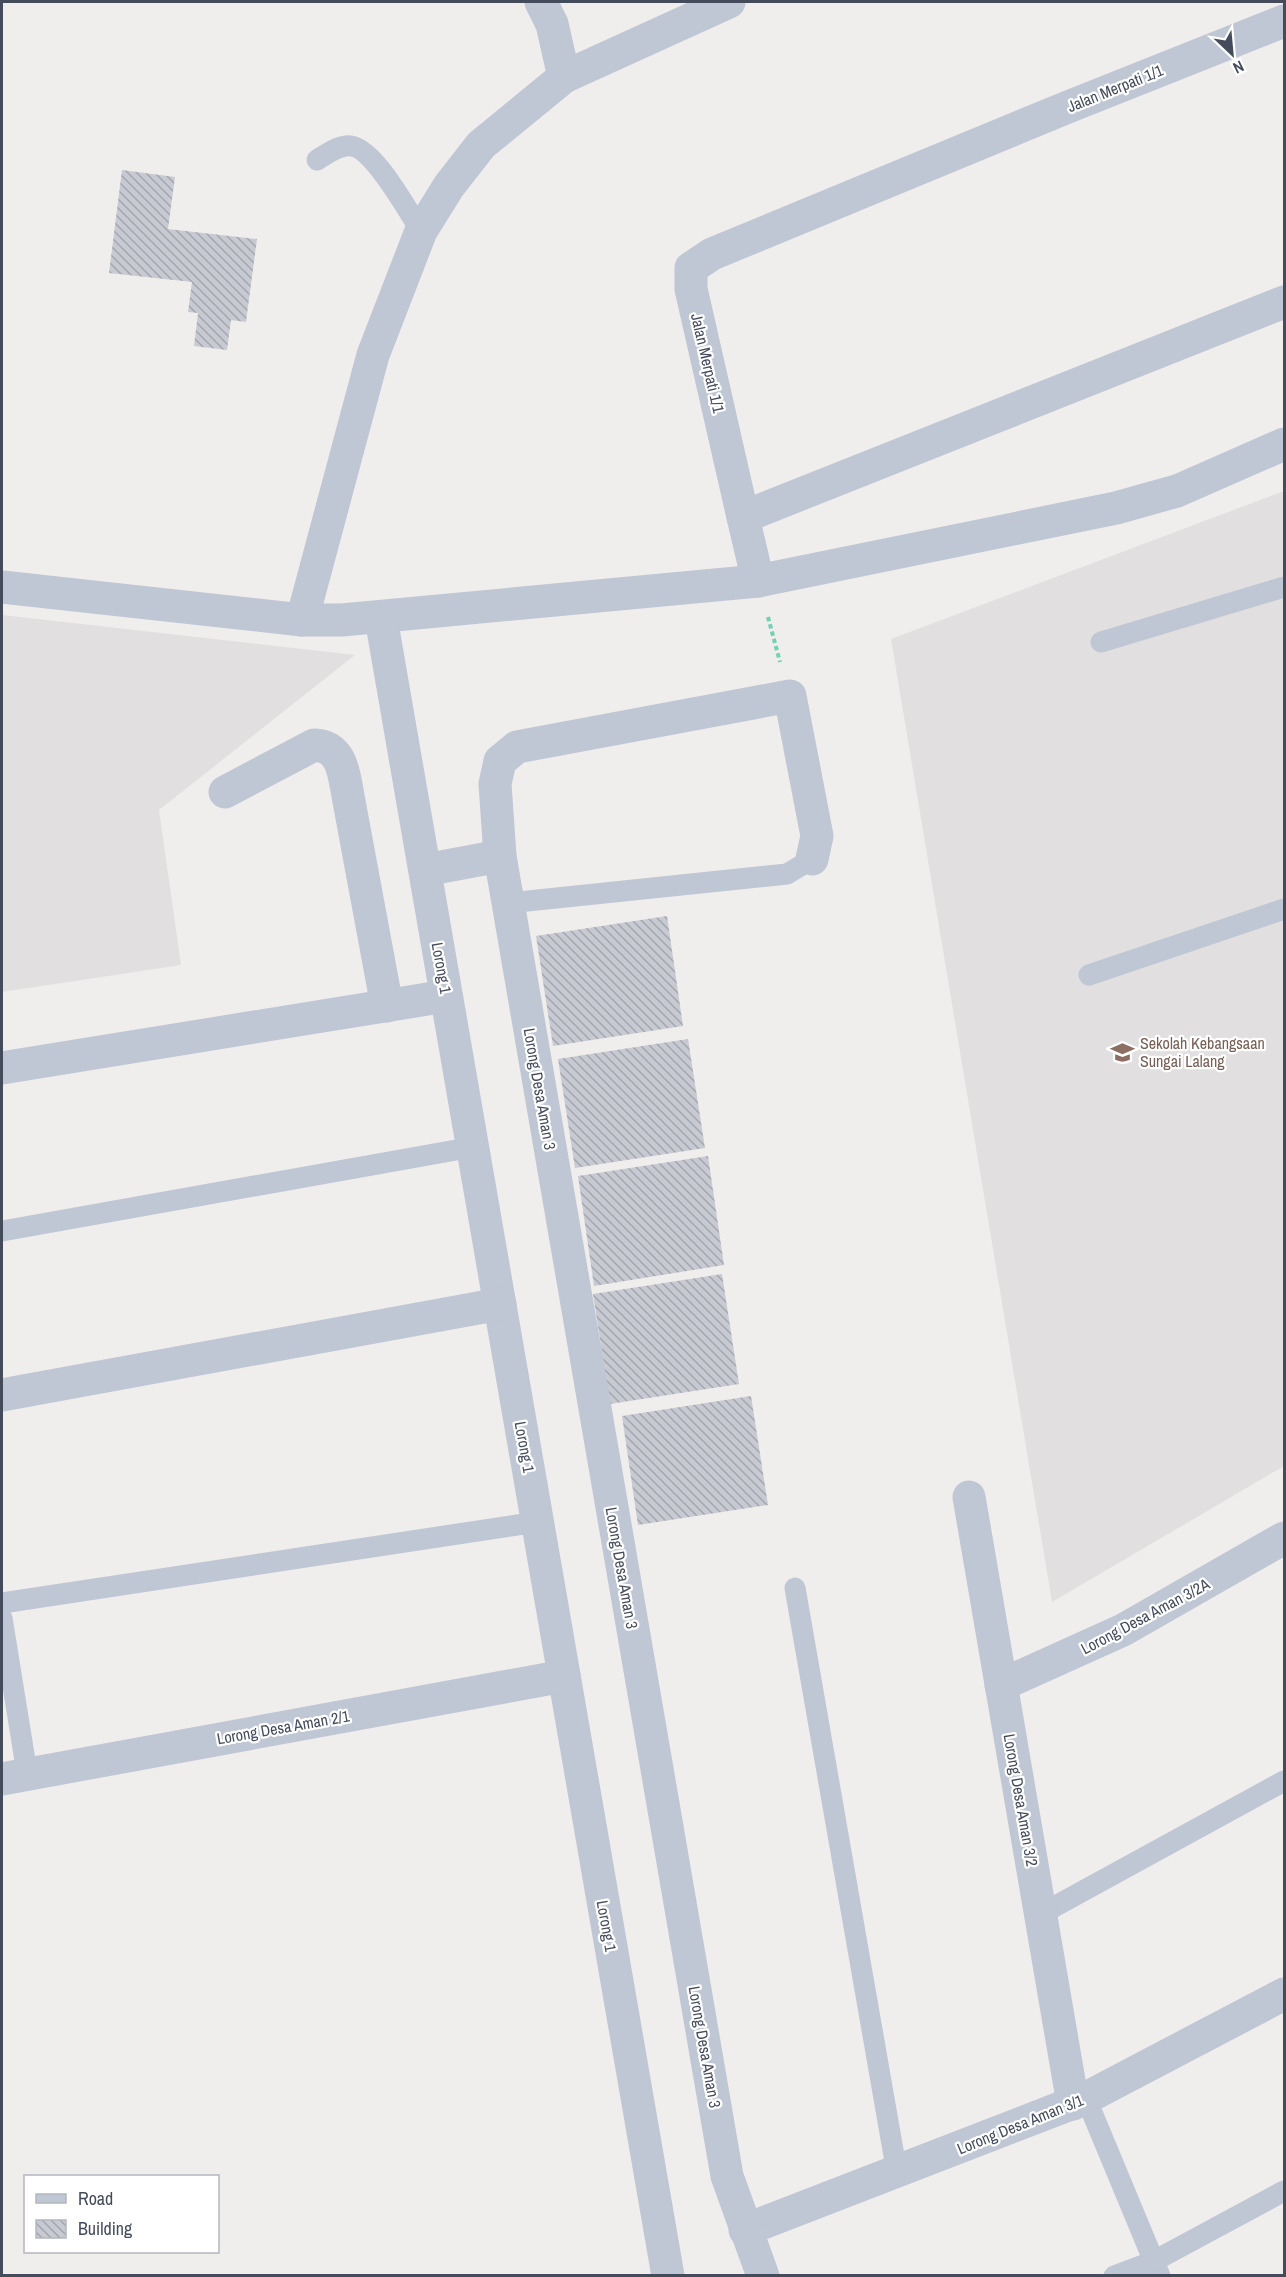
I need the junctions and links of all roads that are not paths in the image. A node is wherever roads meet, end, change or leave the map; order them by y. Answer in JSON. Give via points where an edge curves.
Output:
{"nodes":[{"id":1,"x":541,"y":2,"type":"edge"},
{"id":2,"x":729,"y":2,"type":"edge"},
{"id":3,"x":1284,"y":21,"type":"edge"},
{"id":4,"x":564,"y":77,"type":"junction"},
{"id":5,"x":316,"y":160,"type":"dead end"},
{"id":6,"x":420,"y":231,"type":"junction"},
{"id":7,"x":1284,"y":302,"type":"edge"},
{"id":8,"x":1284,"y":444,"type":"edge"},
{"id":9,"x":743,"y":517,"type":"junction"},
{"id":10,"x":758,"y":581,"type":"junction"},
{"id":11,"x":2,"y":587,"type":"edge"},
{"id":12,"x":1284,"y":587,"type":"edge"},
{"id":13,"x":381,"y":618,"type":"junction"},
{"id":14,"x":302,"y":620,"type":"junction"},
{"id":15,"x":1101,"y":642,"type":"dead end"},
{"id":16,"x":225,"y":792,"type":"dead end"},
{"id":17,"x":500,"y":856,"type":"junction"},
{"id":18,"x":812,"y":859,"type":"joint"},
{"id":19,"x":425,"y":870,"type":"junction"},
{"id":20,"x":508,"y":903,"type":"junction"},
{"id":21,"x":1284,"y":909,"type":"edge"},
{"id":22,"x":1089,"y":975,"type":"dead end"},
{"id":23,"x":446,"y":996,"type":"junction"},
{"id":24,"x":387,"y":1005,"type":"junction"},
{"id":25,"x":2,"y":1068,"type":"edge"},
{"id":26,"x":473,"y":1148,"type":"junction"},
{"id":27,"x":2,"y":1232,"type":"edge"},
{"id":28,"x":500,"y":1304,"type":"junction"},
{"id":29,"x":2,"y":1395,"type":"edge"},
{"id":30,"x":969,"y":1497,"type":"dead end"},
{"id":31,"x":537,"y":1522,"type":"junction"},
{"id":32,"x":1284,"y":1538,"type":"edge"},
{"id":33,"x":795,"y":1588,"type":"dead end"},
{"id":34,"x":2,"y":1603,"type":"edge"},
{"id":35,"x":2,"y":1618,"type":"edge"},
{"id":36,"x":564,"y":1676,"type":"junction"},
{"id":37,"x":1001,"y":1685,"type":"junction"},
{"id":38,"x":14,"y":1776,"type":"edge"},
{"id":39,"x":1284,"y":1781,"type":"edge"},
{"id":40,"x":1041,"y":1914,"type":"junction"},
{"id":41,"x":1284,"y":1994,"type":"edge"},
{"id":42,"x":1080,"y":2101,"type":"junction"},
{"id":43,"x":897,"y":2173,"type":"junction"},
{"id":44,"x":1284,"y":2191,"type":"edge"},
{"id":45,"x":745,"y":2230,"type":"junction"},
{"id":46,"x":1157,"y":2268,"type":"edge"},
{"id":47,"x":668,"y":2276,"type":"edge"},
{"id":48,"x":764,"y":2276,"type":"edge"},
{"id":49,"x":1114,"y":2276,"type":"edge"}],
"edges":[{"from":1,"to":4,"type":"street","via":[[552,24]]},
{"from":2,"to":4,"type":"street"},
{"from":3,"to":9,"type":"street","name":"Jalan Merpati 1/1","via":[[712,254],[691,268],[691,289]]},
{"from":4,"to":6,"type":"street","via":[[481,145],[448,186]]},
{"from":5,"to":6,"type":"lane","via":[[345,146],[364,151],[379,167]]},
{"from":6,"to":14,"type":"street","via":[[373,355]]},
{"from":7,"to":9,"type":"street"},
{"from":8,"to":10,"type":"street","via":[[1177,491],[1116,508]]},
{"from":9,"to":10,"type":"street"},
{"from":10,"to":13,"type":"street"},
{"from":11,"to":14,"type":"street"},
{"from":12,"to":15,"type":"lane"},
{"from":13,"to":14,"type":"street"},
{"from":13,"to":19,"type":"street","name":"Lorong 1"},
{"from":16,"to":24,"type":"street","via":[[314,745],[326,745],[336,753],[343,768]]},
{"from":17,"to":18,"type":"street","name":"Lorong Desa Aman 3","via":[[495,784],[500,761],[517,747],[790,696],[817,836]]},
{"from":17,"to":19,"type":"street"},
{"from":17,"to":20,"type":"street","name":"Lorong Desa Aman 3"},
{"from":18,"to":20,"type":"lane","via":[[787,874]]},
{"from":19,"to":23,"type":"street","name":"Lorong 1"},
{"from":20,"to":45,"type":"street","name":"Lorong Desa Aman 3","via":[[727,2176]]},
{"from":21,"to":22,"type":"lane"},
{"from":23,"to":24,"type":"street"},
{"from":23,"to":26,"type":"street","name":"Lorong 1"},
{"from":24,"to":25,"type":"street"},
{"from":26,"to":27,"type":"lane"},
{"from":26,"to":28,"type":"street","name":"Lorong 1"},
{"from":28,"to":29,"type":"street"},
{"from":28,"to":31,"type":"street","name":"Lorong 1"},
{"from":30,"to":37,"type":"street","name":"Lorong Desa Aman 3/2"},
{"from":31,"to":34,"type":"lane"},
{"from":31,"to":36,"type":"street","name":"Lorong 1"},
{"from":32,"to":37,"type":"street","name":"Lorong Desa Aman 3/2A","via":[[1123,1630]]},
{"from":33,"to":43,"type":"lane"},
{"from":35,"to":38,"type":"lane"},
{"from":36,"to":38,"type":"street","name":"Lorong Desa Aman 2/1"},
{"from":36,"to":47,"type":"street","name":"Lorong 1"},
{"from":37,"to":40,"type":"street","name":"Lorong Desa Aman 3/2"},
{"from":39,"to":40,"type":"lane"},
{"from":40,"to":42,"type":"street","name":"Lorong Desa Aman 3/2"},
{"from":41,"to":42,"type":"street","name":"Lorong Desa Aman 3/1"},
{"from":42,"to":43,"type":"street","name":"Lorong Desa Aman 3/1"},
{"from":42,"to":46,"type":"lane"},
{"from":43,"to":45,"type":"street","name":"Lorong Desa Aman 3/1"},
{"from":44,"to":46,"type":"lane"},
{"from":45,"to":48,"type":"street","name":"Lorong Desa Aman 3"},
{"from":46,"to":49,"type":"lane"}]}
